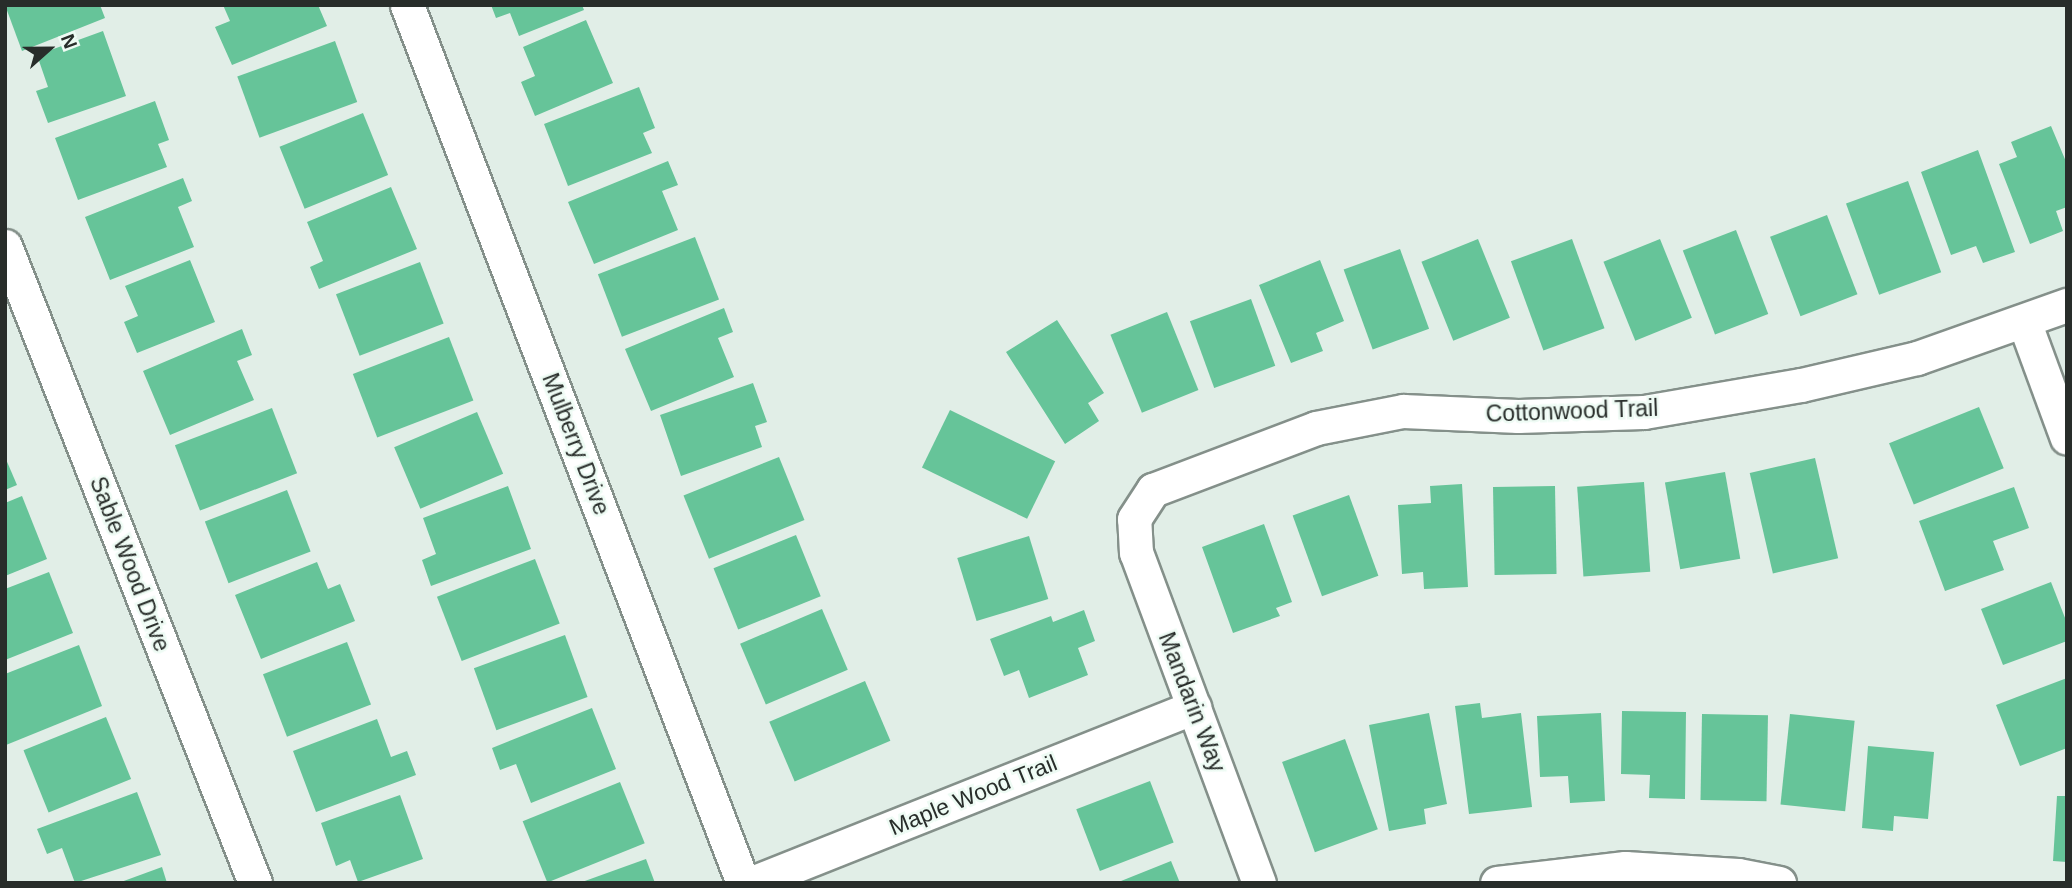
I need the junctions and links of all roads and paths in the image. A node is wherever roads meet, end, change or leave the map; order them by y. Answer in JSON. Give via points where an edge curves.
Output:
{"nodes":[{"id":1,"x":407,"y":5,"type":"edge"},
{"id":2,"x":5,"y":246,"type":"edge"},
{"id":3,"x":2067,"y":305,"type":"edge"},
{"id":4,"x":2025,"y":324,"type":"junction"},
{"id":5,"x":2067,"y":438,"type":"edge"},
{"id":6,"x":1134,"y":519,"type":"joint"},
{"id":7,"x":1194,"y":707,"type":"junction"},
{"id":8,"x":255,"y":883,"type":"edge"},
{"id":9,"x":743,"y":883,"type":"edge"},
{"id":10,"x":752,"y":883,"type":"edge"},
{"id":11,"x":1259,"y":883,"type":"edge"},
{"id":12,"x":1497,"y":883,"type":"edge"},
{"id":13,"x":1779,"y":883,"type":"edge"}],
"edges":[{"from":1,"to":9,"type":"street","name":"Mulberry Drive"},
{"from":2,"to":8,"type":"street","name":"Sable Wood Drive"},
{"from":3,"to":4,"type":"street","name":"Cottonwood Trail"},
{"from":4,"to":5,"type":"street"},
{"from":4,"to":6,"type":"street","name":"Cottonwood Trail","via":[[1917,358],[1801,385],[1644,412],[1518,416],[1403,411],[1316,428],[1153,490]]},
{"from":6,"to":7,"type":"street","name":"Mandarin Way","via":[[1136,553]]},
{"from":7,"to":10,"type":"street","name":"Maple Wood Trail"},
{"from":7,"to":11,"type":"street","name":"Mandarin Way"},
{"from":12,"to":13,"type":"street","via":[[1625,868],[1738,875]]}]}
